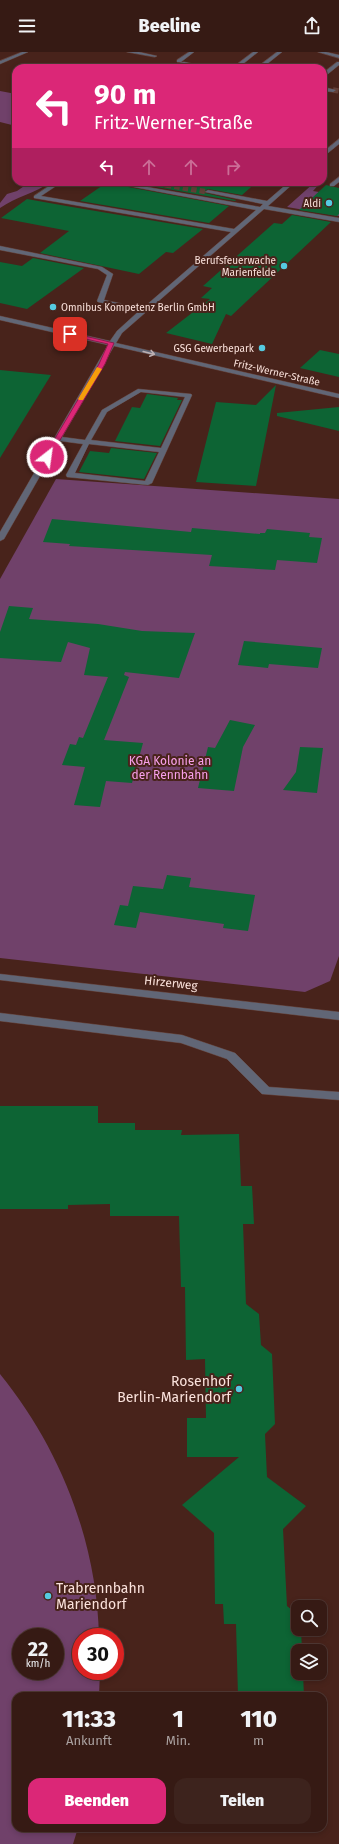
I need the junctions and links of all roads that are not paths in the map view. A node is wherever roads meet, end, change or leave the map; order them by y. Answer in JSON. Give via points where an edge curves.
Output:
{"nodes":[{"id":1,"x":26,"y":52,"type":"edge"},
{"id":2,"x":130,"y":52,"type":"edge"},
{"id":3,"x":192,"y":52,"type":"edge"},
{"id":4,"x":256,"y":52,"type":"edge"},
{"id":5,"x":280,"y":52,"type":"edge"},
{"id":6,"x":320,"y":52,"type":"edge"},
{"id":7,"x":155,"y":56,"type":"dead end"},
{"id":8,"x":339,"y":57,"type":"edge"},
{"id":9,"x":179,"y":61,"type":"dead end"},
{"id":10,"x":339,"y":63,"type":"edge"},
{"id":11,"x":0,"y":64,"type":"edge"},
{"id":12,"x":240,"y":64,"type":"edge"},
{"id":13,"x":264,"y":64,"type":"edge"},
{"id":14,"x":327,"y":73,"type":"edge"},
{"id":15,"x":327,"y":89,"type":"edge"},
{"id":16,"x":333,"y":90,"type":"tunnel mouth"},
{"id":17,"x":339,"y":141,"type":"edge"},
{"id":18,"x":327,"y":148,"type":"edge"},
{"id":19,"x":331,"y":148,"type":"junction"},
{"id":20,"x":327,"y":152,"type":"edge"},
{"id":21,"x":339,"y":179,"type":"edge"},
{"id":22,"x":332,"y":185,"type":"dead end"},
{"id":23,"x":54,"y":186,"type":"edge"},
{"id":24,"x":136,"y":186,"type":"edge"},
{"id":25,"x":287,"y":186,"type":"edge"},
{"id":26,"x":208,"y":192,"type":"tunnel mouth"},
{"id":27,"x":264,"y":206,"type":"junction"},
{"id":28,"x":339,"y":220,"type":"edge"},
{"id":29,"x":235,"y":231,"type":"junction"},
{"id":30,"x":0,"y":248,"type":"edge"},
{"id":31,"x":143,"y":310,"type":"junction"},
{"id":32,"x":0,"y":318,"type":"edge"},
{"id":33,"x":112,"y":343,"type":"junction"},
{"id":34,"x":339,"y":396,"type":"edge"},
{"id":35,"x":57,"y":439,"type":"junction"},
{"id":36,"x":87,"y":442,"type":"junction"},
{"id":37,"x":164,"y":450,"type":"junction"},
{"id":38,"x":0,"y":539,"type":"edge"},
{"id":39,"x":0,"y":977,"type":"edge"},
{"id":40,"x":339,"y":1016,"type":"edge"},
{"id":41,"x":0,"y":1017,"type":"edge"},
{"id":42,"x":339,"y":1096,"type":"edge"}],
"edges":[{"from":1,"to":11,"type":"street"},
{"from":2,"to":7,"type":"street"},
{"from":3,"to":9,"type":"street"},
{"from":4,"to":12,"type":"street"},
{"from":5,"to":13,"type":"street"},
{"from":6,"to":8,"type":"street"},
{"from":10,"to":14,"type":"street"},
{"from":15,"to":16,"type":"street"},
{"from":17,"to":19,"type":"street"},
{"from":18,"to":19,"type":"street"},
{"from":19,"to":20,"type":"street"},
{"from":21,"to":22,"type":"street"},
{"from":23,"to":29,"type":"street","via":[[36,197]]},
{"from":24,"to":27,"type":"street"},
{"from":25,"to":27,"type":"street"},
{"from":26,"to":27,"type":"street"},
{"from":27,"to":28,"type":"street"},
{"from":27,"to":29,"type":"street"},
{"from":29,"to":31,"type":"street"},
{"from":30,"to":31,"type":"street","via":[[100,268],[110,274],[100,301]]},
{"from":31,"to":33,"type":"street","via":[[119,332]]},
{"from":32,"to":33,"type":"street","name":"Fritz-Werner-Straße"},
{"from":33,"to":34,"type":"street","name":"Fritz-Werner-Straße","one_way":true},
{"from":33,"to":35,"type":"street"},
{"from":35,"to":36,"type":"street"},
{"from":35,"to":38,"type":"street"},
{"from":36,"to":37,"type":"street"},
{"from":36,"to":37,"type":"street","via":[[70,475],[148,483]]},
{"from":36,"to":37,"type":"street","via":[[104,411],[140,390],[189,395]]},
{"from":39,"to":40,"type":"street","name":"Hirzerweg"},
{"from":41,"to":42,"type":"street","via":[[182,1038],[231,1056],[266,1091]]}]}
